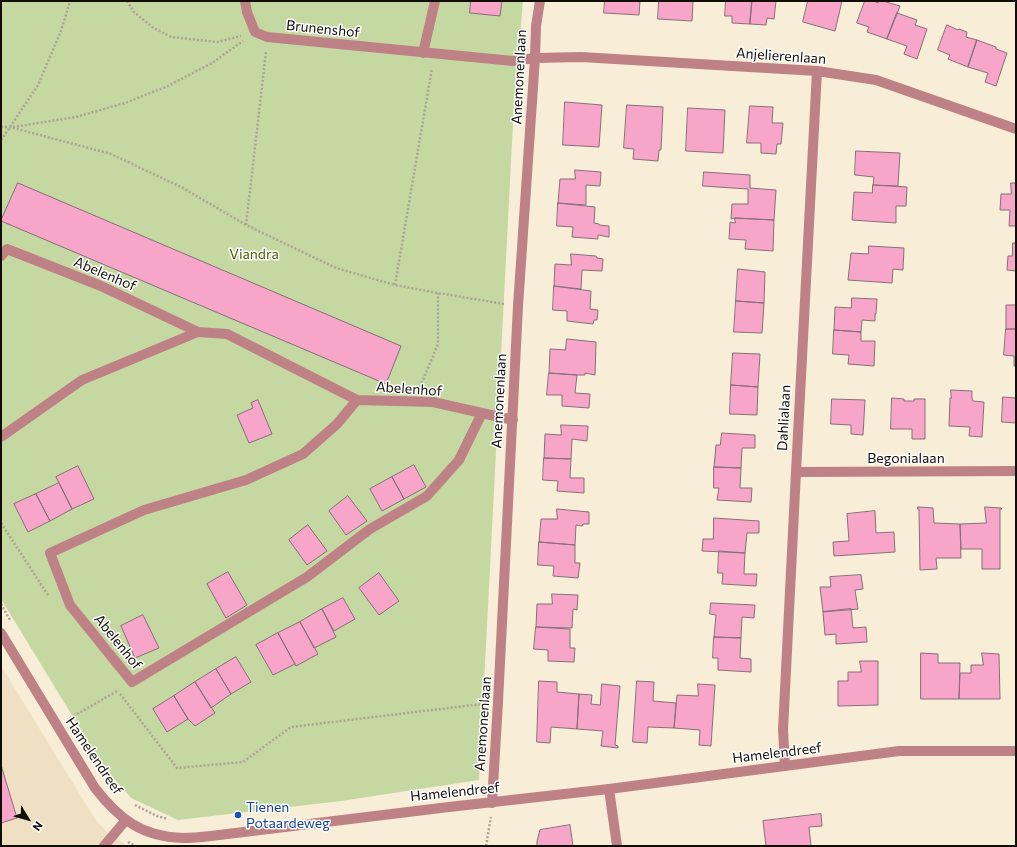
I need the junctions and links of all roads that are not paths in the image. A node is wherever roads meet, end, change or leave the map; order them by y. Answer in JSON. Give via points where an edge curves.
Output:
{"nodes":[{"id":1,"x":245,"y":1,"type":"edge"},
{"id":2,"x":435,"y":1,"type":"edge"},
{"id":3,"x":540,"y":1,"type":"edge"},
{"id":4,"x":423,"y":53,"type":"junction"},
{"id":5,"x":536,"y":58,"type":"junction"},
{"id":6,"x":817,"y":71,"type":"junction"},
{"id":7,"x":1016,"y":129,"type":"edge"},
{"id":8,"x":1,"y":256,"type":"edge"},
{"id":9,"x":198,"y":332,"type":"junction"},
{"id":10,"x":357,"y":400,"type":"junction"},
{"id":11,"x":482,"y":413,"type":"junction"},
{"id":12,"x":513,"y":420,"type":"junction"},
{"id":13,"x":1,"y":437,"type":"edge"},
{"id":14,"x":1016,"y":471,"type":"edge"},
{"id":15,"x":796,"y":472,"type":"junction"},
{"id":16,"x":1,"y":633,"type":"edge"},
{"id":17,"x":1016,"y":751,"type":"edge"},
{"id":18,"x":785,"y":766,"type":"junction"},
{"id":19,"x":609,"y":789,"type":"junction"},
{"id":20,"x":492,"y":802,"type":"junction"},
{"id":21,"x":126,"y":820,"type":"junction"},
{"id":22,"x":104,"y":846,"type":"edge"},
{"id":23,"x":617,"y":846,"type":"edge"}],
"edges":[{"from":1,"to":4,"type":"street","name":"Brunenshof","via":[[255,32],[267,37]]},
{"from":2,"to":4,"type":"street"},
{"from":3,"to":5,"type":"street","name":"Anemonenlaan","via":[[536,26]]},
{"from":4,"to":5,"type":"street","name":"Brunenshof","via":[[513,61]]},
{"from":5,"to":6,"type":"street","name":"Anjelierenlaan","via":[[581,57]]},
{"from":5,"to":12,"type":"street","name":"Anemonenlaan","via":[[518,306]]},
{"from":6,"to":7,"type":"street","name":"Anjelierenlaan","via":[[876,80]]},
{"from":6,"to":15,"type":"street","name":"Dahlialaan"},
{"from":8,"to":9,"type":"street","name":"Abelenhof","via":[[7,249],[101,286]]},
{"from":9,"to":10,"type":"street","name":"Abelenhof","via":[[227,334]]},
{"from":9,"to":13,"type":"street","name":"Abelenhof","via":[[82,380]]},
{"from":10,"to":11,"type":"street","name":"Abelenhof","via":[[433,402]]},
{"from":10,"to":11,"type":"street","name":"Abelenhof","via":[[337,424],[303,454],[246,480],[144,510],[50,553],[70,605],[132,682],[307,577],[370,529],[427,496],[459,460]]},
{"from":11,"to":12,"type":"street","name":"Abelenhof"},
{"from":12,"to":20,"type":"street","name":"Anemonenlaan"},
{"from":14,"to":15,"type":"street","name":"Begonialaan"},
{"from":15,"to":18,"type":"street","name":"Dahlialaan","via":[[783,730]]},
{"from":16,"to":21,"type":"street","name":"Hamelendreef","via":[[95,788]]},
{"from":17,"to":18,"type":"street","name":"Hamelendreef","via":[[899,751]]},
{"from":18,"to":19,"type":"street","name":"Hamelendreef"},
{"from":19,"to":20,"type":"street","name":"Hamelendreef"},
{"from":19,"to":23,"type":"street"},
{"from":20,"to":21,"type":"street","name":"Hamelendreef","via":[[185,838],[150,833]]},
{"from":21,"to":22,"type":"street"}]}
